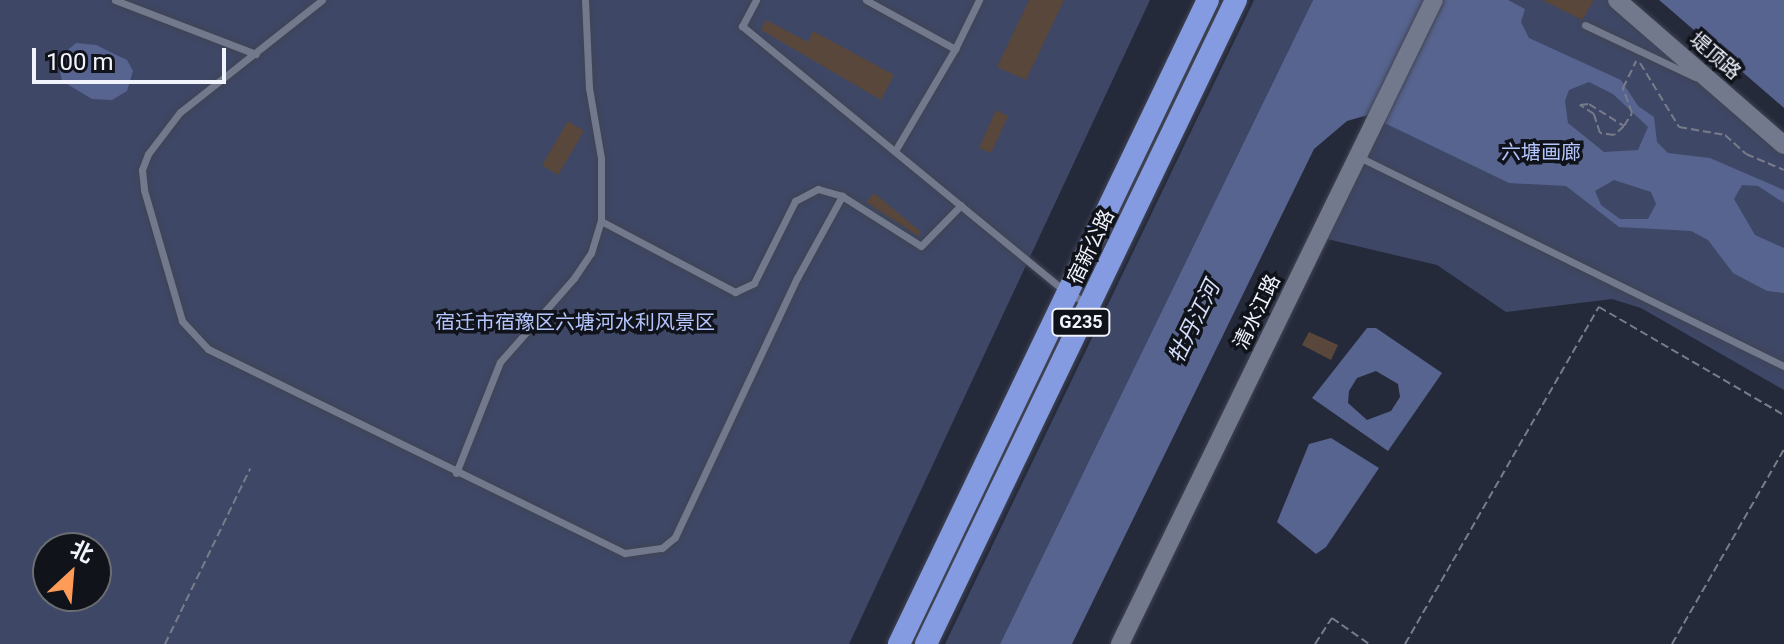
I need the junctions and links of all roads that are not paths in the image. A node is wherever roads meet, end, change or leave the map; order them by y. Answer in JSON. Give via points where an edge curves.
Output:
{"nodes":[{"id":1,"x":115,"y":0,"type":"edge"},
{"id":2,"x":322,"y":0,"type":"edge"},
{"id":3,"x":585,"y":0,"type":"edge"},
{"id":4,"x":756,"y":0,"type":"edge"},
{"id":5,"x":866,"y":0,"type":"edge"},
{"id":6,"x":979,"y":0,"type":"edge"},
{"id":7,"x":1208,"y":0,"type":"edge"},
{"id":8,"x":1236,"y":0,"type":"edge"},
{"id":9,"x":1434,"y":0,"type":"edge"},
{"id":10,"x":1617,"y":0,"type":"edge"},
{"id":11,"x":1585,"y":25,"type":"dead end"},
{"id":12,"x":955,"y":49,"type":"junction"},
{"id":13,"x":256,"y":54,"type":"junction"},
{"id":14,"x":1726,"y":94,"type":"junction"},
{"id":15,"x":1784,"y":145,"type":"edge"},
{"id":16,"x":895,"y":151,"type":"junction"},
{"id":17,"x":1357,"y":157,"type":"junction"},
{"id":18,"x":842,"y":196,"type":"junction"},
{"id":19,"x":961,"y":205,"type":"junction"},
{"id":20,"x":601,"y":221,"type":"junction"},
{"id":21,"x":1067,"y":293,"type":"junction"},
{"id":22,"x":1090,"y":304,"type":"junction"},
{"id":23,"x":1784,"y":366,"type":"edge"},
{"id":24,"x":456,"y":473,"type":"junction"},
{"id":25,"x":899,"y":644,"type":"edge"},
{"id":26,"x":926,"y":644,"type":"edge"},
{"id":27,"x":1120,"y":644,"type":"edge"}],
"edges":[{"from":1,"to":13,"type":"lane"},
{"from":2,"to":13,"type":"lane"},
{"from":3,"to":20,"type":"lane","via":[[589,88],[601,158]]},
{"from":4,"to":16,"type":"lane","via":[[742,26]]},
{"from":5,"to":12,"type":"lane"},
{"from":6,"to":12,"type":"lane"},
{"from":7,"to":21,"type":"highway","name":"宿新公路","number":"G235"},
{"from":8,"to":22,"type":"highway","name":"宿新公路","number":"G235"},
{"from":9,"to":17,"type":"street","name":"清水江路"},
{"from":10,"to":14,"type":"street","name":"堤顶路"},
{"from":11,"to":14,"type":"lane","via":[[1639,56]]},
{"from":12,"to":16,"type":"lane"},
{"from":13,"to":24,"type":"lane","via":[[173,120],[155,140],[142,170],[182,321],[208,349]]},
{"from":14,"to":15,"type":"street","name":"堤顶路"},
{"from":16,"to":19,"type":"lane"},
{"from":17,"to":23,"type":"lane"},
{"from":17,"to":27,"type":"street","name":"清水江路"},
{"from":18,"to":19,"type":"lane","via":[[921,246]]},
{"from":18,"to":20,"type":"lane","via":[[818,189],[795,201],[754,283],[735,292]]},
{"from":18,"to":24,"type":"lane","via":[[668,544],[625,553]]},
{"from":19,"to":21,"type":"lane"},
{"from":20,"to":24,"type":"lane","via":[[591,253],[574,278],[500,362]]},
{"from":21,"to":22,"type":"lane"},
{"from":21,"to":25,"type":"highway","name":"宿新公路","number":"G235"},
{"from":22,"to":26,"type":"highway","name":"宿新公路","number":"G235"}]}
